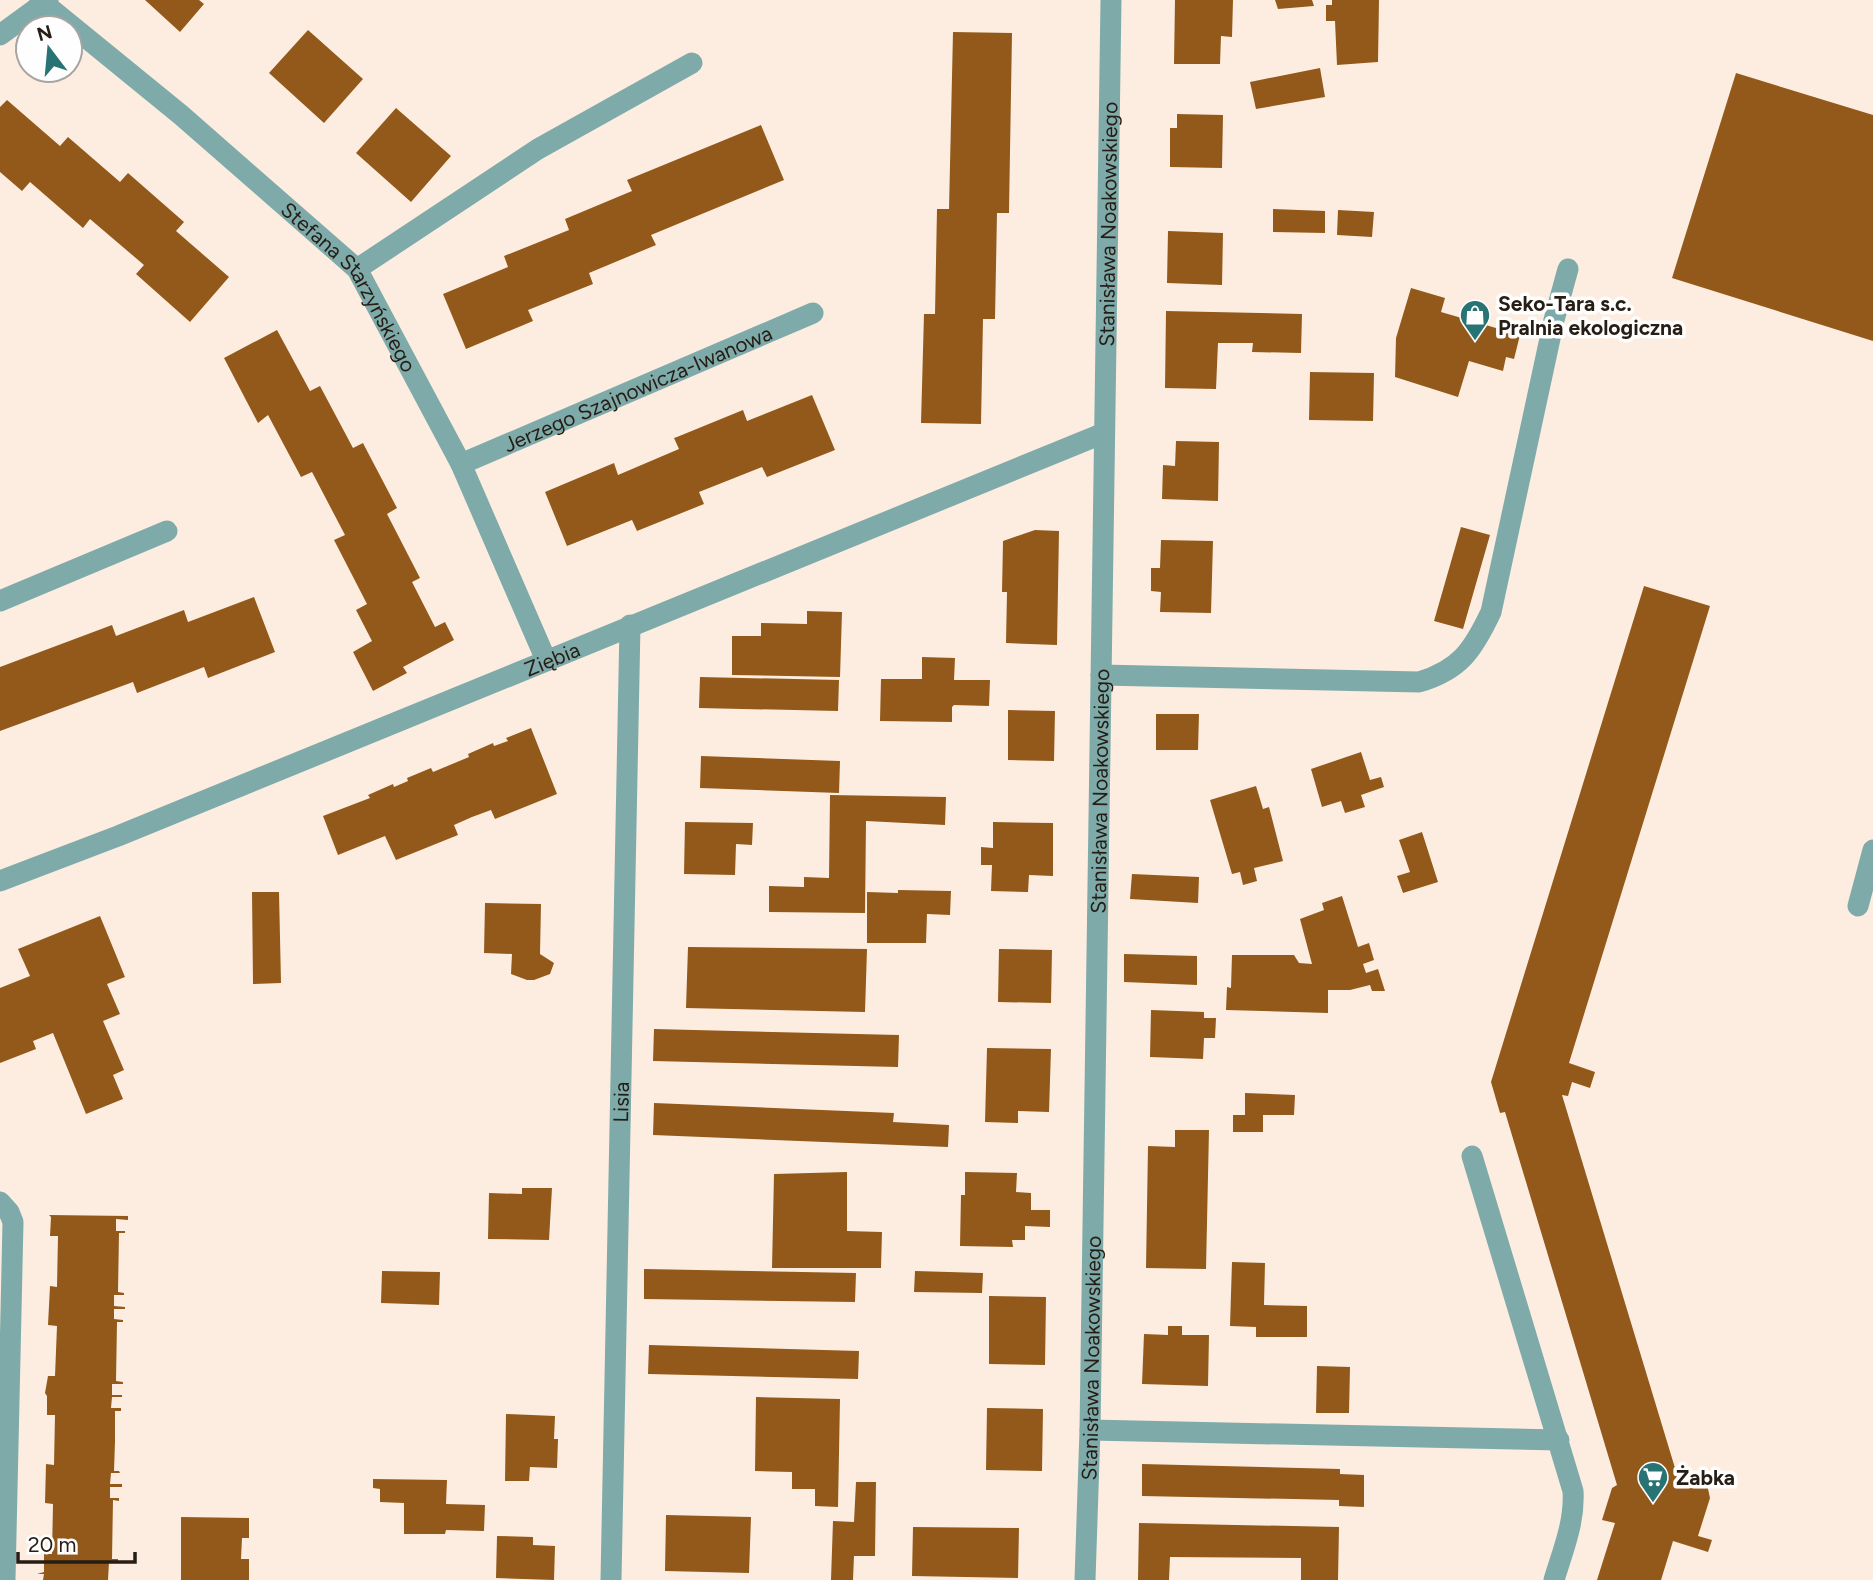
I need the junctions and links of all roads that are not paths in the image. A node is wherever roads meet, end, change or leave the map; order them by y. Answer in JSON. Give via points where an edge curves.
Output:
{"nodes":[{"id":1,"x":1111,"y":0,"type":"edge"},
{"id":2,"x":44,"y":1,"type":"edge"},
{"id":3,"x":0,"y":35,"type":"edge"},
{"id":4,"x":692,"y":63,"type":"dead end"},
{"id":5,"x":357,"y":268,"type":"junction"},
{"id":6,"x":1568,"y":269,"type":"dead end"},
{"id":7,"x":813,"y":313,"type":"dead end"},
{"id":8,"x":1104,"y":433,"type":"junction"},
{"id":9,"x":461,"y":464,"type":"junction"},
{"id":10,"x":167,"y":531,"type":"dead end"},
{"id":11,"x":0,"y":601,"type":"edge"},
{"id":12,"x":629,"y":625,"type":"junction"},
{"id":13,"x":546,"y":660,"type":"junction"},
{"id":14,"x":1101,"y":676,"type":"junction"},
{"id":15,"x":1873,"y":850,"type":"edge"},
{"id":16,"x":0,"y":881,"type":"edge"},
{"id":17,"x":1858,"y":906,"type":"dead end"},
{"id":18,"x":1472,"y":1156,"type":"dead end"},
{"id":19,"x":0,"y":1202,"type":"edge"},
{"id":20,"x":1090,"y":1430,"type":"junction"},
{"id":21,"x":1559,"y":1440,"type":"junction"},
{"id":22,"x":5,"y":1580,"type":"edge"},
{"id":23,"x":611,"y":1580,"type":"edge"},
{"id":24,"x":1085,"y":1580,"type":"edge"},
{"id":25,"x":1554,"y":1580,"type":"edge"}],
"edges":[{"from":1,"to":8,"type":"street","name":"Stanisława Noakowskiego"},
{"from":2,"to":3,"type":"street"},
{"from":2,"to":5,"type":"street","name":"Stefana Starzyńskiego"},
{"from":4,"to":5,"type":"street","via":[[538,149]]},
{"from":5,"to":9,"type":"street","name":"Stefana Starzyńskiego"},
{"from":6,"to":14,"type":"street","via":[[1491,612],[1472,648],[1451,669],[1419,682]]},
{"from":7,"to":9,"type":"street","name":"Jerzego Szajnowicza-Iwanowa"},
{"from":8,"to":12,"type":"street","name":"Ziębia"},
{"from":8,"to":14,"type":"street","name":"Stanisława Noakowskiego"},
{"from":9,"to":13,"type":"street","name":"Stefana Starzyńskiego"},
{"from":10,"to":11,"type":"street"},
{"from":12,"to":13,"type":"street","name":"Ziębia"},
{"from":12,"to":23,"type":"street","name":"Lisia"},
{"from":13,"to":16,"type":"street","name":"Ziębia"},
{"from":14,"to":20,"type":"street","name":"Stanisława Noakowskiego"},
{"from":15,"to":17,"type":"street"},
{"from":18,"to":21,"type":"street"},
{"from":19,"to":22,"type":"street","via":[[13,1222]]},
{"from":20,"to":21,"type":"street"},
{"from":20,"to":24,"type":"street","name":"Stanisława Noakowskiego"},
{"from":21,"to":25,"type":"street","via":[[1574,1511]]}]}
